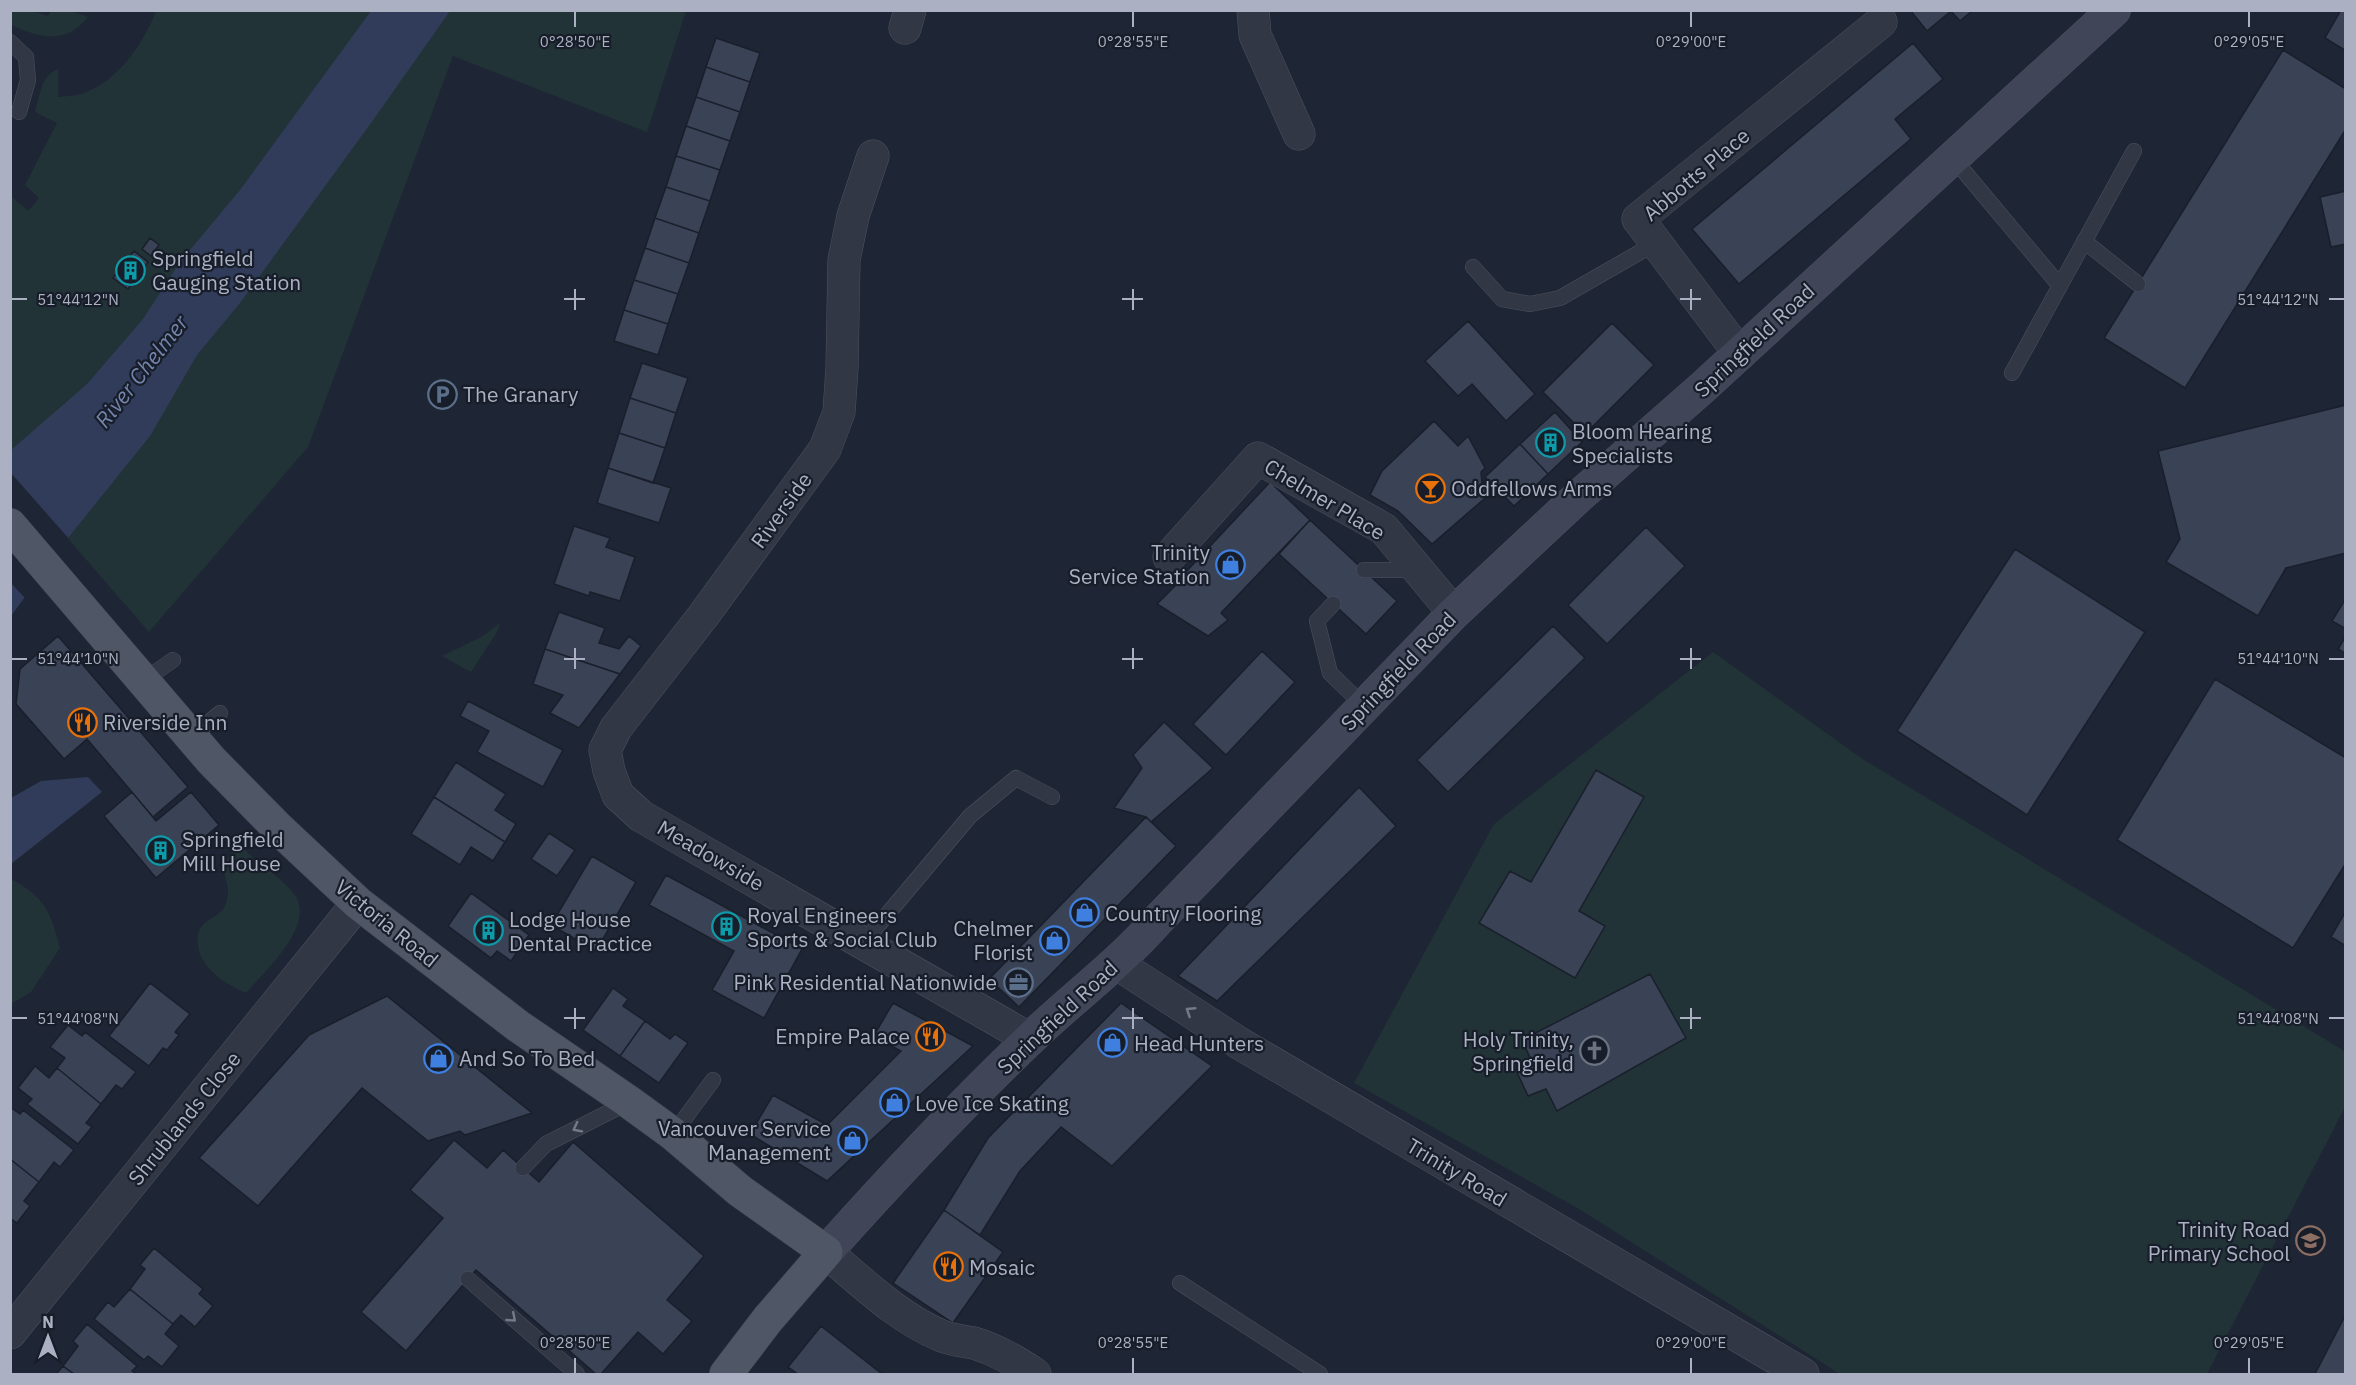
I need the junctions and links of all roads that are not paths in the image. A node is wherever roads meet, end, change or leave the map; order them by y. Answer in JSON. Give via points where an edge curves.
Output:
{"nodes":[{"id":1,"x":1253,"y":10,"type":"edge"},
{"id":2,"x":2114,"y":10,"type":"edge"},
{"id":3,"x":1881,"y":22,"type":"dead end"},
{"id":4,"x":10,"y":42,"type":"edge"},
{"id":5,"x":20,"y":112,"type":"dead end"},
{"id":6,"x":1299,"y":134,"type":"dead end"},
{"id":7,"x":2134,"y":151,"type":"dead end"},
{"id":8,"x":873,"y":156,"type":"dead end"},
{"id":9,"x":1952,"y":158,"type":"junction"},
{"id":10,"x":2084,"y":241,"type":"junction"},
{"id":11,"x":1656,"y":243,"type":"junction"},
{"id":12,"x":1473,"y":267,"type":"dead end"},
{"id":13,"x":2138,"y":284,"type":"dead end"},
{"id":14,"x":2060,"y":286,"type":"junction"},
{"id":15,"x":1740,"y":354,"type":"junction"},
{"id":16,"x":2013,"y":373,"type":"dead end"},
{"id":17,"x":10,"y":525,"type":"edge"},
{"id":18,"x":1169,"y":557,"type":"dead end"},
{"id":19,"x":1364,"y":570,"type":"dead end"},
{"id":20,"x":1418,"y":570,"type":"junction"},
{"id":21,"x":1333,"y":604,"type":"dead end"},
{"id":22,"x":1454,"y":613,"type":"junction"},
{"id":23,"x":173,"y":660,"type":"dead end"},
{"id":24,"x":144,"y":680,"type":"junction"},
{"id":25,"x":1365,"y":706,"type":"junction"},
{"id":26,"x":220,"y":713,"type":"dead end"},
{"id":27,"x":191,"y":737,"type":"junction"},
{"id":28,"x":1052,"y":797,"type":"dead end"},
{"id":29,"x":641,"y":816,"type":"joint"},
{"id":30,"x":358,"y":903,"type":"junction"},
{"id":31,"x":864,"y":942,"type":"junction"},
{"id":32,"x":1116,"y":963,"type":"junction"},
{"id":33,"x":1030,"y":1039,"type":"junction"},
{"id":34,"x":713,"y":1080,"type":"dead end"},
{"id":35,"x":629,"y":1102,"type":"junction"},
{"id":36,"x":673,"y":1134,"type":"junction"},
{"id":37,"x":523,"y":1168,"type":"dead end"},
{"id":38,"x":826,"y":1252,"type":"junction"},
{"id":39,"x":468,"y":1280,"type":"dead end"},
{"id":40,"x":1180,"y":1283,"type":"dead end"},
{"id":41,"x":10,"y":1333,"type":"edge"},
{"id":42,"x":577,"y":1374,"type":"edge"},
{"id":43,"x":726,"y":1374,"type":"edge"},
{"id":44,"x":1035,"y":1374,"type":"edge"},
{"id":45,"x":1320,"y":1374,"type":"edge"},
{"id":46,"x":1803,"y":1374,"type":"edge"}],
"edges":[{"from":1,"to":6,"type":"street","via":[[1255,35]]},
{"from":2,"to":9,"type":"main road","name":"Springfield Road"},
{"from":3,"to":11,"type":"street","name":"Abbotts Place","via":[[1638,219]]},
{"from":4,"to":5,"type":"lane","via":[[26,57],[28,81]]},
{"from":7,"to":10,"type":"lane"},
{"from":8,"to":29,"type":"street","name":"Riverside","via":[[853,216],[844,260],[839,412],[825,449],[616,728],[605,750],[618,795]]},
{"from":9,"to":14,"type":"lane"},
{"from":9,"to":15,"type":"main road","name":"Springfield Road"},
{"from":10,"to":13,"type":"lane"},
{"from":10,"to":14,"type":"lane"},
{"from":11,"to":12,"type":"lane","via":[[1560,298],[1530,304],[1502,299]]},
{"from":11,"to":15,"type":"street","name":"Abbotts Place"},
{"from":14,"to":16,"type":"lane"},
{"from":15,"to":22,"type":"main road","name":"Springfield Road","via":[[1578,496]]},
{"from":17,"to":24,"type":"main road","name":"Victoria Road"},
{"from":18,"to":20,"type":"street","name":"Chelmer Place","via":[[1258,458],[1384,529]]},
{"from":19,"to":20,"type":"lane"},
{"from":20,"to":22,"type":"street","name":"Chelmer Place"},
{"from":21,"to":25,"type":"lane","via":[[1317,621],[1330,673]]},
{"from":22,"to":25,"type":"main road","name":"Springfield Road"},
{"from":23,"to":24,"type":"lane"},
{"from":24,"to":27,"type":"main road","name":"Victoria Road"},
{"from":25,"to":32,"type":"main road","name":"Springfield Road"},
{"from":26,"to":27,"type":"lane"},
{"from":27,"to":30,"type":"main road","name":"Victoria Road","via":[[278,828]]},
{"from":28,"to":31,"type":"lane","via":[[1016,778],[970,816]]},
{"from":29,"to":31,"type":"street","name":"Meadowside"},
{"from":30,"to":35,"type":"main road","name":"Victoria Road","via":[[518,1026]]},
{"from":30,"to":41,"type":"street","name":"Shrublands Close"},
{"from":31,"to":33,"type":"street","name":"Meadowside"},
{"from":32,"to":33,"type":"main road","name":"Springfield Road"},
{"from":46,"to":32,"type":"street","name":"Trinity Road","one_way":true,"via":[[1239,1043]]},
{"from":33,"to":38,"type":"main road","name":"Springfield Road","via":[[877,1194]]},
{"from":34,"to":36,"type":"lane"},
{"from":35,"to":36,"type":"main road","name":"Victoria Road"},
{"from":35,"to":37,"type":"lane","one_way":true,"via":[[546,1144]]},
{"from":36,"to":38,"type":"main road","name":"Victoria Road","via":[[740,1191]]},
{"from":38,"to":43,"type":"main road","name":"Springfield Road"},
{"from":38,"to":44,"type":"street","via":[[919,1325],[944,1337],[1006,1354]]},
{"from":39,"to":42,"type":"lane","one_way":true},
{"from":40,"to":45,"type":"lane"}]}
